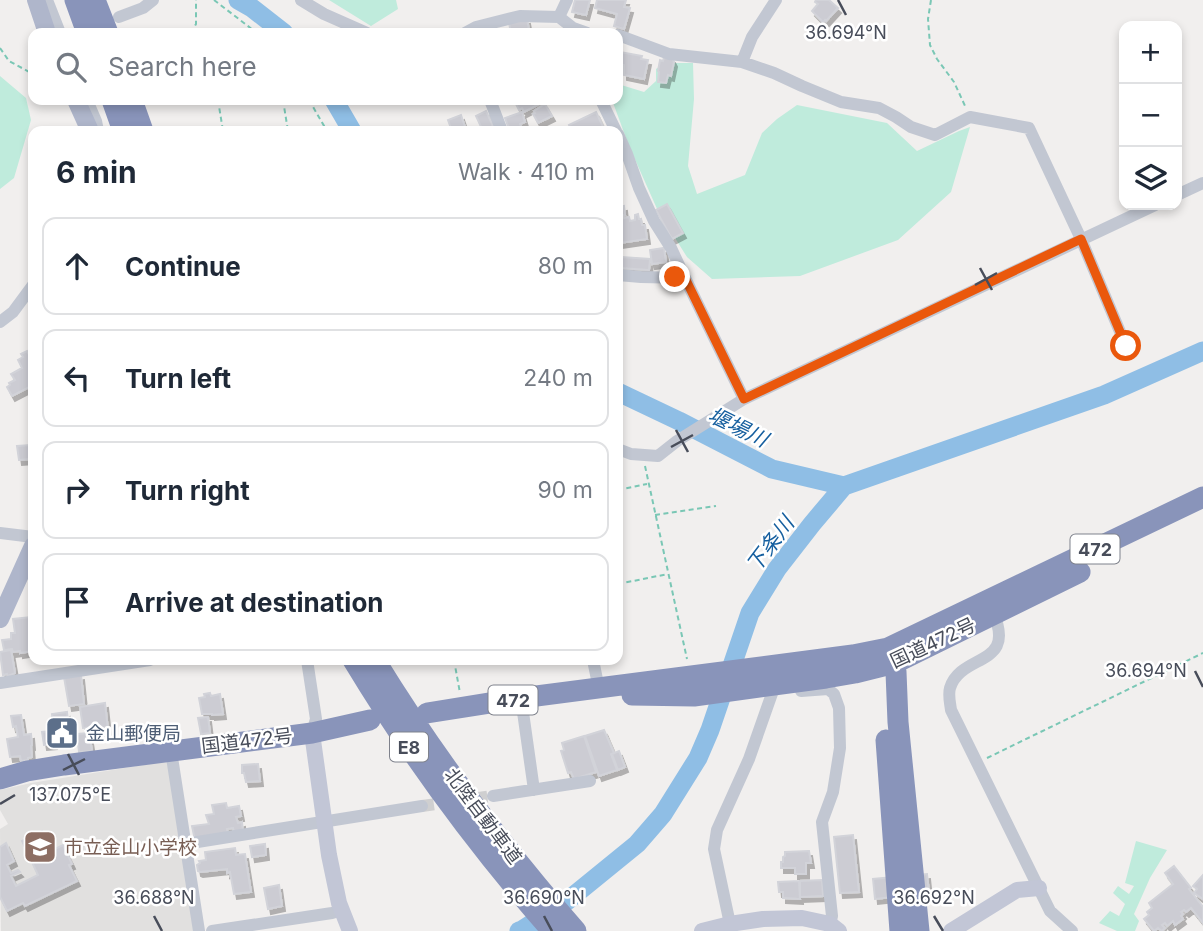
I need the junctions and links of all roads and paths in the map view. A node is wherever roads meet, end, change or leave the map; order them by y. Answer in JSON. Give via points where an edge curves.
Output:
{"nodes":[{"id":1,"x":36,"y":0,"type":"edge"},
{"id":2,"x":47,"y":0,"type":"edge"},
{"id":3,"x":75,"y":0,"type":"edge"},
{"id":4,"x":95,"y":0,"type":"edge"},
{"id":5,"x":153,"y":0,"type":"edge"},
{"id":6,"x":196,"y":0,"type":"edge"},
{"id":7,"x":214,"y":0,"type":"edge"},
{"id":8,"x":301,"y":0,"type":"edge"},
{"id":9,"x":567,"y":0,"type":"edge"},
{"id":10,"x":776,"y":0,"type":"edge"},
{"id":11,"x":931,"y":0,"type":"edge"},
{"id":12,"x":559,"y":17,"type":"junction"},
{"id":13,"x":114,"y":25,"type":"edge"},
{"id":14,"x":45,"y":28,"type":"edge"},
{"id":15,"x":58,"y":28,"type":"edge"},
{"id":16,"x":86,"y":28,"type":"edge"},
{"id":17,"x":194,"y":28,"type":"edge"},
{"id":18,"x":250,"y":28,"type":"edge"},
{"id":19,"x":356,"y":28,"type":"edge"},
{"id":20,"x":474,"y":28,"type":"edge"},
{"id":21,"x":572,"y":28,"type":"edge"},
{"id":22,"x":623,"y":37,"type":"edge"},
{"id":23,"x":0,"y":48,"type":"edge"},
{"id":24,"x":742,"y":61,"type":"junction"},
{"id":25,"x":28,"y":71,"type":"edge"},
{"id":26,"x":78,"y":105,"type":"edge"},
{"id":27,"x":89,"y":105,"type":"edge"},
{"id":28,"x":114,"y":105,"type":"edge"},
{"id":29,"x":134,"y":105,"type":"edge"},
{"id":30,"x":219,"y":105,"type":"edge"},
{"id":31,"x":284,"y":105,"type":"edge"},
{"id":32,"x":312,"y":105,"type":"edge"},
{"id":33,"x":491,"y":105,"type":"edge"},
{"id":34,"x":603,"y":105,"type":"edge"},
{"id":35,"x":970,"y":117,"type":"junction"},
{"id":36,"x":88,"y":126,"type":"edge"},
{"id":37,"x":97,"y":126,"type":"edge"},
{"id":38,"x":122,"y":126,"type":"edge"},
{"id":39,"x":141,"y":126,"type":"edge"},
{"id":40,"x":222,"y":126,"type":"edge"},
{"id":41,"x":287,"y":126,"type":"edge"},
{"id":42,"x":324,"y":126,"type":"edge"},
{"id":43,"x":500,"y":126,"type":"edge"},
{"id":44,"x":614,"y":126,"type":"edge"},
{"id":45,"x":623,"y":154,"type":"edge"},
{"id":46,"x":1203,"y":183,"type":"edge"},
{"id":47,"x":1182,"y":193,"type":"edge"},
{"id":48,"x":1144,"y":210,"type":"edge"},
{"id":49,"x":1081,"y":239,"type":"junction"},
{"id":50,"x":623,"y":276,"type":"edge"},
{"id":51,"x":685,"y":278,"type":"junction"},
{"id":52,"x":28,"y":292,"type":"edge"},
{"id":53,"x":0,"y":322,"type":"edge"},
{"id":54,"x":1126,"y":346,"type":"dead end"},
{"id":55,"x":744,"y":399,"type":"junction"},
{"id":56,"x":623,"y":451,"type":"edge"},
{"id":57,"x":642,"y":455,"type":"junction"},
{"id":58,"x":649,"y":484,"type":"junction"},
{"id":59,"x":623,"y":488,"type":"edge"},
{"id":60,"x":1203,"y":497,"type":"edge"},
{"id":61,"x":716,"y":506,"type":"dead end"},
{"id":62,"x":1203,"y":512,"type":"edge"},
{"id":63,"x":655,"y":515,"type":"junction"},
{"id":64,"x":0,"y":533,"type":"edge"},
{"id":65,"x":28,"y":536,"type":"edge"},
{"id":66,"x":28,"y":557,"type":"edge"},
{"id":67,"x":668,"y":574,"type":"junction"},
{"id":68,"x":623,"y":583,"type":"edge"},
{"id":69,"x":990,"y":608,"type":"junction"},
{"id":70,"x":0,"y":618,"type":"edge"},
{"id":71,"x":1203,"y":653,"type":"edge"},
{"id":72,"x":889,"y":659,"type":"junction"},
{"id":73,"x":117,"y":665,"type":"edge"},
{"id":74,"x":308,"y":665,"type":"edge"},
{"id":75,"x":356,"y":665,"type":"edge"},
{"id":76,"x":378,"y":665,"type":"edge"},
{"id":77,"x":455,"y":665,"type":"edge"},
{"id":78,"x":594,"y":665,"type":"edge"},
{"id":79,"x":767,"y":680,"type":"junction"},
{"id":80,"x":696,"y":682,"type":"junction"},
{"id":81,"x":800,"y":682,"type":"junction"},
{"id":82,"x":0,"y":683,"type":"edge"},
{"id":83,"x":599,"y":689,"type":"junction"},
{"id":84,"x":521,"y":698,"type":"junction"},
{"id":85,"x":463,"y":707,"type":"junction"},
{"id":86,"x":427,"y":713,"type":"dead end"},
{"id":87,"x":370,"y":720,"type":"dead end"},
{"id":88,"x":312,"y":733,"type":"junction"},
{"id":89,"x":171,"y":751,"type":"junction"},
{"id":90,"x":977,"y":763,"type":"junction"},
{"id":91,"x":0,"y":775,"type":"edge"},
{"id":92,"x":590,"y":781,"type":"dead end"},
{"id":93,"x":534,"y":790,"type":"junction"},
{"id":94,"x":493,"y":796,"type":"tunnel mouth"},
{"id":95,"x":422,"y":806,"type":"tunnel mouth"},
{"id":96,"x":323,"y":822,"type":"junction"},
{"id":97,"x":475,"y":830,"type":"junction"},
{"id":98,"x":185,"y":844,"type":"junction"},
{"id":99,"x":1039,"y":888,"type":"junction"},
{"id":100,"x":342,"y":910,"type":"junction"},
{"id":101,"x":730,"y":924,"type":"junction"},
{"id":102,"x":834,"y":927,"type":"edge"},
{"id":103,"x":905,"y":930,"type":"edge"},
{"id":104,"x":198,"y":931,"type":"edge"},
{"id":105,"x":212,"y":931,"type":"edge"},
{"id":106,"x":351,"y":931,"type":"edge"},
{"id":107,"x":544,"y":931,"type":"edge"},
{"id":108,"x":552,"y":931,"type":"edge"},
{"id":109,"x":576,"y":931,"type":"edge"},
{"id":110,"x":702,"y":931,"type":"edge"},
{"id":111,"x":951,"y":931,"type":"edge"},
{"id":112,"x":1072,"y":931,"type":"edge"}],
"edges":[{"from":1,"to":14,"type":"main road"},
{"from":2,"to":15,"type":"street"},
{"from":3,"to":16,"type":"highway"},
{"from":4,"to":13,"type":"highway"},
{"from":5,"to":13,"type":"street"},
{"from":6,"to":17,"type":"path"},
{"from":7,"to":18,"type":"path"},
{"from":8,"to":19,"type":"street"},
{"from":9,"to":12,"type":"street"},
{"from":10,"to":24,"type":"street"},
{"from":11,"to":35,"type":"path","via":[[930,45]]},
{"from":12,"to":20,"type":"street","via":[[520,16]]},
{"from":12,"to":21,"type":"street"},
{"from":22,"to":24,"type":"street","via":[[669,54]]},
{"from":23,"to":25,"type":"path","via":[[9,61]]},
{"from":24,"to":35,"type":"street","via":[[841,102],[879,108],[936,135]]},
{"from":26,"to":36,"type":"main road"},
{"from":27,"to":37,"type":"street"},
{"from":28,"to":38,"type":"highway"},
{"from":29,"to":39,"type":"highway"},
{"from":30,"to":40,"type":"path"},
{"from":31,"to":41,"type":"path"},
{"from":32,"to":42,"type":"path"},
{"from":33,"to":43,"type":"street"},
{"from":34,"to":44,"type":"street"},
{"from":35,"to":49,"type":"street","via":[[1029,128]]},
{"from":45,"to":51,"type":"street"},
{"from":46,"to":47,"type":"street"},
{"from":48,"to":49,"type":"street"},
{"from":49,"to":54,"type":"street"},
{"from":49,"to":55,"type":"street"},
{"from":50,"to":51,"type":"street"},
{"from":51,"to":55,"type":"street"},
{"from":52,"to":53,"type":"street"},
{"from":55,"to":57,"type":"street","via":[[658,456]]},
{"from":56,"to":57,"type":"street"},
{"from":57,"to":58,"type":"path"},
{"from":58,"to":59,"type":"path"},
{"from":58,"to":63,"type":"path"},
{"from":60,"to":69,"type":"highway","name":"国道472号","number":"472"},
{"from":61,"to":63,"type":"path"},
{"from":62,"to":69,"type":"highway","name":"国道472号","number":"472"},
{"from":63,"to":67,"type":"path"},
{"from":64,"to":65,"type":"street"},
{"from":66,"to":70,"type":"main road"},
{"from":67,"to":68,"type":"path"},
{"from":67,"to":80,"type":"path"},
{"from":69,"to":72,"type":"highway","name":"国道472号","number":"472"},
{"from":69,"to":90,"type":"street","via":[[1000,634],[996,647],[957,677],[949,690],[951,710]]},
{"from":71,"to":90,"type":"path"},
{"from":72,"to":79,"type":"highway","name":"国道472号","number":"472","via":[[872,653]]},
{"from":72,"to":81,"type":"highway","name":"国道472号","number":"472","via":[[855,673]]},
{"from":72,"to":103,"type":"highway","via":[[882,693]]},
{"from":73,"to":82,"type":"street"},
{"from":74,"to":88,"type":"street","via":[[316,719]]},
{"from":75,"to":97,"type":"highway","name":"北陸自動車道","number":"E8","via":[[438,788]]},
{"from":76,"to":97,"type":"highway","name":"北陸自動車道","number":"E8","via":[[438,757]]},
{"from":77,"to":85,"type":"path"},
{"from":78,"to":83,"type":"street"},
{"from":79,"to":80,"type":"highway","name":"国道472号","number":"472"},
{"from":79,"to":81,"type":"highway","name":"国道472号","number":"472"},
{"from":79,"to":101,"type":"street","via":[[749,759],[717,830],[714,849]]},
{"from":80,"to":83,"type":"highway","name":"国道472号","number":"472"},
{"from":81,"to":102,"type":"street","via":[[801,691],[828,689],[839,708],[840,748],[833,792],[822,822]]},
{"from":83,"to":84,"type":"highway","name":"国道472号","number":"472"},
{"from":84,"to":85,"type":"highway","name":"国道472号","number":"472"},
{"from":84,"to":93,"type":"street"},
{"from":85,"to":86,"type":"highway","name":"国道472号","number":"472"},
{"from":87,"to":88,"type":"highway","name":"国道472号"},
{"from":88,"to":89,"type":"highway","name":"国道472号"},
{"from":88,"to":96,"type":"street"},
{"from":89,"to":91,"type":"highway","name":"国道472号"},
{"from":89,"to":98,"type":"street"},
{"from":90,"to":99,"type":"street"},
{"from":92,"to":93,"type":"street"},
{"from":93,"to":94,"type":"street"},
{"from":95,"to":96,"type":"street"},
{"from":96,"to":98,"type":"street"},
{"from":96,"to":100,"type":"street"},
{"from":97,"to":107,"type":"highway","via":[[502,881]]},
{"from":97,"to":108,"type":"highway","name":"北陸自動車道","number":"E8"},
{"from":97,"to":109,"type":"highway","name":"北陸自動車道","number":"E8"},
{"from":98,"to":104,"type":"street"},
{"from":99,"to":111,"type":"street","via":[[1017,890]]},
{"from":99,"to":112,"type":"street","via":[[1050,911]]},
{"from":100,"to":105,"type":"street"},
{"from":100,"to":106,"type":"street"},
{"from":101,"to":102,"type":"street","via":[[802,918]]},
{"from":101,"to":110,"type":"street"}]}
